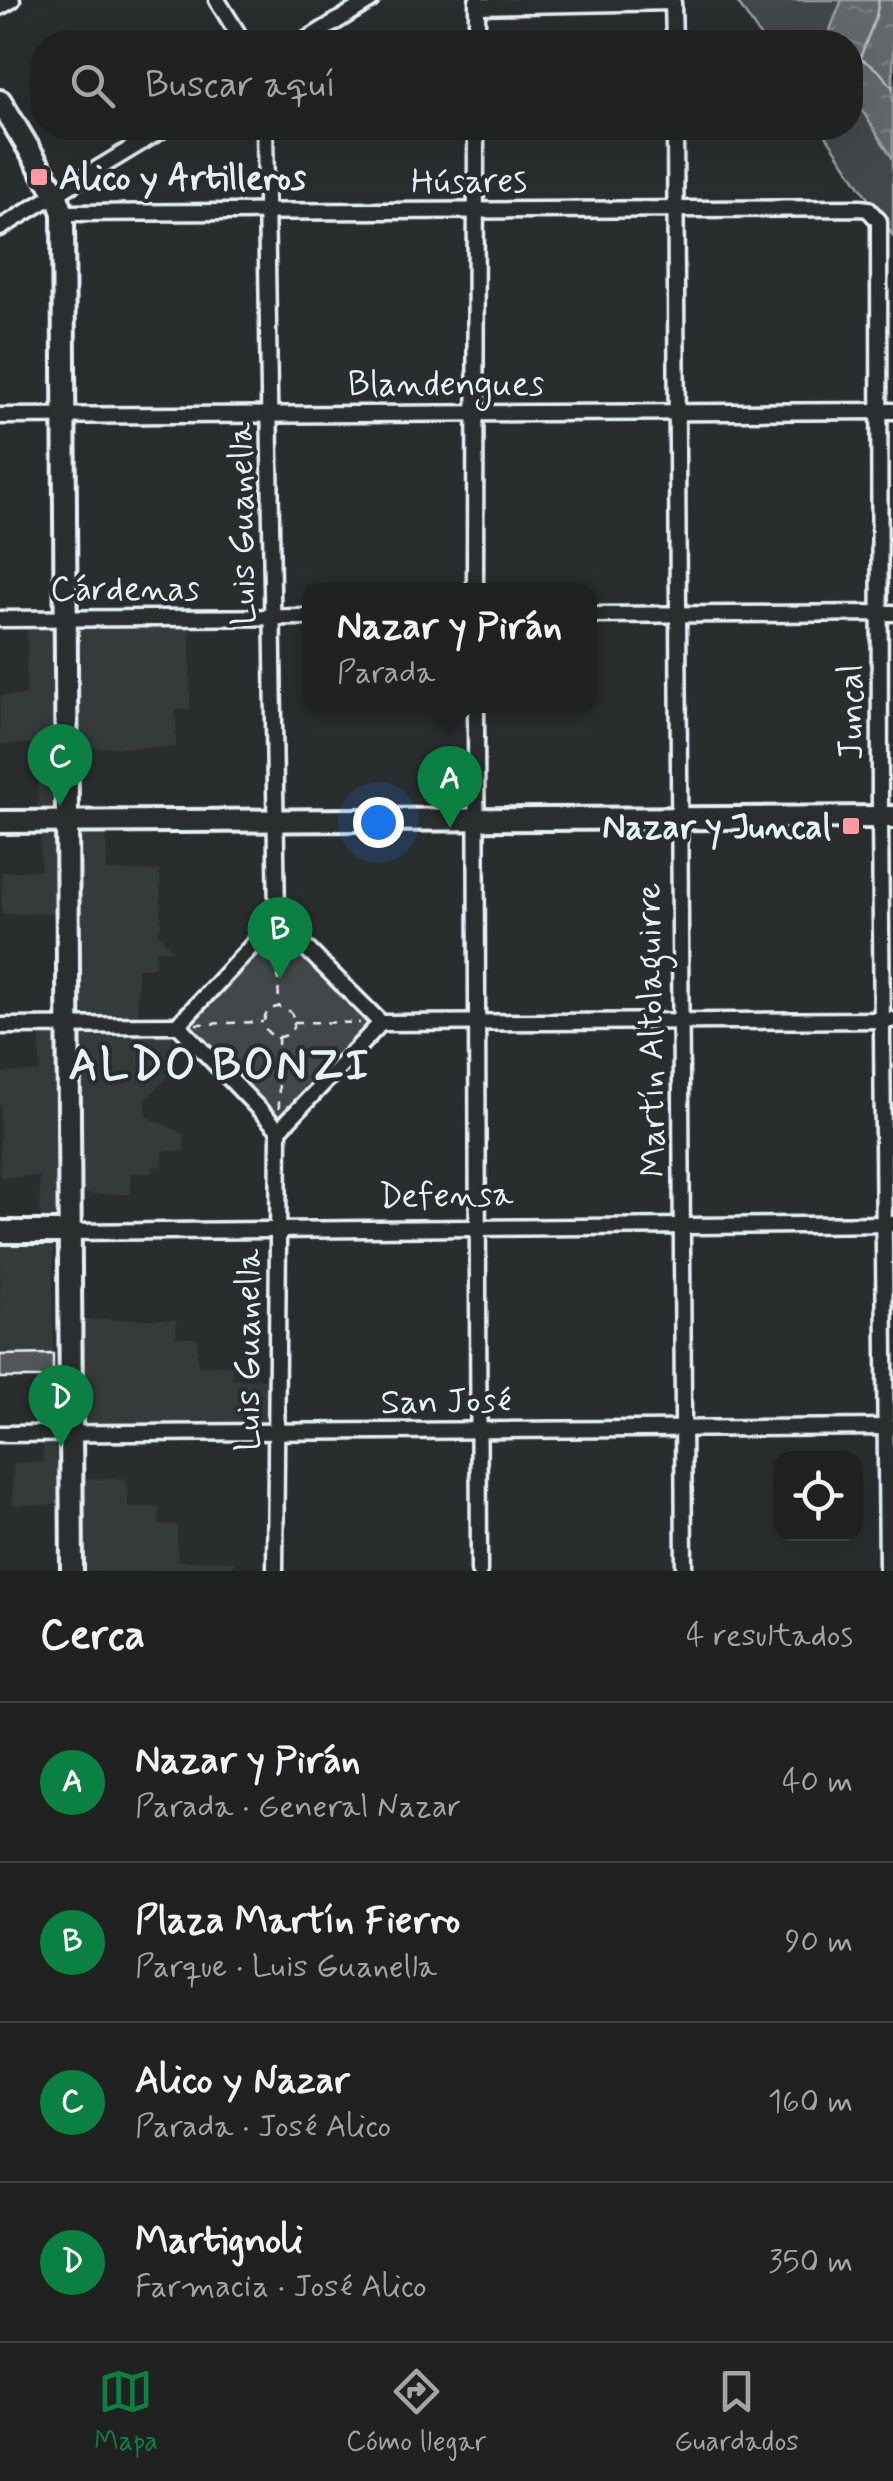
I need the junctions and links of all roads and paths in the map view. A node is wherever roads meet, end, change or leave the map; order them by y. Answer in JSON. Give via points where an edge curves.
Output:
{"nodes":[{"id":1,"x":12,"y":0,"type":"edge"},
{"id":2,"x":217,"y":0,"type":"edge"},
{"id":3,"x":372,"y":0,"type":"edge"},
{"id":4,"x":673,"y":2,"type":"edge"},
{"id":5,"x":477,"y":3,"type":"edge"},
{"id":6,"x":0,"y":8,"type":"edge"},
{"id":7,"x":235,"y":30,"type":"edge"},
{"id":8,"x":323,"y":30,"type":"edge"},
{"id":9,"x":477,"y":30,"type":"edge"},
{"id":10,"x":674,"y":30,"type":"edge"},
{"id":11,"x":0,"y":102,"type":"edge"},
{"id":12,"x":147,"y":140,"type":"edge"},
{"id":13,"x":265,"y":140,"type":"edge"},
{"id":14,"x":476,"y":140,"type":"edge"},
{"id":15,"x":675,"y":140,"type":"edge"},
{"id":16,"x":59,"y":204,"type":"junction"},
{"id":17,"x":676,"y":207,"type":"junction"},
{"id":18,"x":474,"y":210,"type":"junction"},
{"id":19,"x":268,"y":211,"type":"junction"},
{"id":20,"x":874,"y":214,"type":"joint"},
{"id":21,"x":0,"y":228,"type":"edge"},
{"id":22,"x":887,"y":411,"type":"edge"},
{"id":23,"x":676,"y":412,"type":"junction"},
{"id":24,"x":270,"y":414,"type":"junction"},
{"id":25,"x":474,"y":414,"type":"junction"},
{"id":26,"x":0,"y":416,"type":"edge"},
{"id":27,"x":66,"y":416,"type":"junction"},
{"id":28,"x":475,"y":583,"type":"edge"},
{"id":29,"x":887,"y":613,"type":"edge"},
{"id":30,"x":678,"y":614,"type":"junction"},
{"id":31,"x":597,"y":615,"type":"edge"},
{"id":32,"x":67,"y":618,"type":"junction"},
{"id":33,"x":272,"y":618,"type":"junction"},
{"id":34,"x":302,"y":618,"type":"edge"},
{"id":35,"x":0,"y":619,"type":"edge"},
{"id":36,"x":476,"y":713,"type":"edge"},
{"id":37,"x":678,"y":818,"type":"junction"},
{"id":38,"x":886,"y":818,"type":"edge"},
{"id":39,"x":478,"y":819,"type":"junction"},
{"id":40,"x":276,"y":820,"type":"junction"},
{"id":41,"x":0,"y":822,"type":"edge"},
{"id":42,"x":68,"y":822,"type":"junction"},
{"id":43,"x":276,"y":919,"type":"junction"},
{"id":44,"x":279,"y":1007,"type":"junction"},
{"id":45,"x":888,"y":1020,"type":"edge"},
{"id":46,"x":264,"y":1022,"type":"junction"},
{"id":47,"x":294,"y":1022,"type":"junction"},
{"id":48,"x":680,"y":1022,"type":"junction"},
{"id":49,"x":381,"y":1023,"type":"junction"},
{"id":50,"x":178,"y":1024,"type":"junction"},
{"id":51,"x":478,"y":1024,"type":"junction"},
{"id":52,"x":0,"y":1026,"type":"edge"},
{"id":53,"x":70,"y":1026,"type":"junction"},
{"id":54,"x":278,"y":1037,"type":"junction"},
{"id":55,"x":278,"y":1130,"type":"junction"},
{"id":56,"x":889,"y":1224,"type":"edge"},
{"id":57,"x":479,"y":1226,"type":"junction"},
{"id":58,"x":682,"y":1226,"type":"junction"},
{"id":59,"x":277,"y":1229,"type":"junction"},
{"id":60,"x":0,"y":1232,"type":"edge"},
{"id":61,"x":69,"y":1232,"type":"junction"},
{"id":62,"x":682,"y":1427,"type":"junction"},
{"id":63,"x":890,"y":1427,"type":"edge"},
{"id":64,"x":479,"y":1430,"type":"junction"},
{"id":65,"x":277,"y":1432,"type":"junction"},
{"id":66,"x":0,"y":1434,"type":"edge"},
{"id":67,"x":70,"y":1434,"type":"junction"},
{"id":68,"x":72,"y":1571,"type":"edge"},
{"id":69,"x":275,"y":1571,"type":"edge"},
{"id":70,"x":479,"y":1571,"type":"edge"},
{"id":71,"x":684,"y":1571,"type":"edge"},
{"id":72,"x":887,"y":1571,"type":"edge"}],
"edges":[{"from":1,"to":6,"type":"street"},
{"from":2,"to":7,"type":"street"},
{"from":3,"to":8,"type":"street"},
{"from":4,"to":5,"type":"street"},
{"from":4,"to":10,"type":"street"},
{"from":5,"to":9,"type":"street"},
{"from":11,"to":16,"type":"street"},
{"from":12,"to":16,"type":"street"},
{"from":13,"to":19,"type":"street","name":"Luis Guanella"},
{"from":14,"to":18,"type":"street"},
{"from":15,"to":17,"type":"street","name":"Martín Altolaguirre"},
{"from":16,"to":19,"type":"street","name":"Húsares"},
{"from":16,"to":21,"type":"street"},
{"from":16,"to":27,"type":"street"},
{"from":17,"to":18,"type":"street","name":"Húsares"},
{"from":17,"to":20,"type":"street","name":"Húsares","via":[[860,208]]},
{"from":17,"to":23,"type":"street","name":"Martín Altolaguirre"},
{"from":18,"to":19,"type":"street","name":"Húsares"},
{"from":18,"to":25,"type":"street"},
{"from":19,"to":24,"type":"street","name":"Luis Guanella"},
{"from":20,"to":22,"type":"street","name":"Juncal","via":[[880,222]]},
{"from":22,"to":23,"type":"street","name":"Blandengues"},
{"from":22,"to":29,"type":"street","name":"Juncal"},
{"from":23,"to":25,"type":"street","name":"Blandengues"},
{"from":23,"to":30,"type":"street","name":"Martín Altolaguirre"},
{"from":24,"to":25,"type":"street","name":"Blandengues"},
{"from":24,"to":27,"type":"street","name":"Blandengues"},
{"from":24,"to":33,"type":"street","name":"Luis Guanella"},
{"from":25,"to":28,"type":"street"},
{"from":26,"to":27,"type":"street","name":"Blandengues"},
{"from":27,"to":32,"type":"street"},
{"from":29,"to":30,"type":"street"},
{"from":29,"to":38,"type":"street","name":"Juncal"},
{"from":30,"to":31,"type":"street"},
{"from":30,"to":37,"type":"street","name":"Martín Altolaguirre"},
{"from":32,"to":33,"type":"street","name":"Cárdenas"},
{"from":32,"to":35,"type":"street","name":"Cárdenas"},
{"from":32,"to":42,"type":"street"},
{"from":33,"to":34,"type":"street","name":"Cárdenas"},
{"from":33,"to":40,"type":"street","name":"Luis Guanella"},
{"from":36,"to":39,"type":"street"},
{"from":37,"to":38,"type":"street"},
{"from":37,"to":39,"type":"street"},
{"from":37,"to":48,"type":"street","name":"Martín Altolaguirre"},
{"from":38,"to":45,"type":"street","name":"Juncal"},
{"from":39,"to":40,"type":"street"},
{"from":39,"to":51,"type":"street"},
{"from":40,"to":42,"type":"street"},
{"from":40,"to":43,"type":"street","name":"Luis Guanella"},
{"from":41,"to":42,"type":"street"},
{"from":42,"to":53,"type":"street"},
{"from":43,"to":44,"type":"path"},
{"from":43,"to":49,"type":"street"},
{"from":43,"to":50,"type":"street"},
{"from":44,"to":46,"type":"path"},
{"from":44,"to":47,"type":"path"},
{"from":45,"to":48,"type":"street"},
{"from":45,"to":56,"type":"street","name":"Juncal"},
{"from":46,"to":50,"type":"path"},
{"from":46,"to":54,"type":"path"},
{"from":47,"to":49,"type":"path"},
{"from":47,"to":54,"type":"path"},
{"from":48,"to":51,"type":"street"},
{"from":48,"to":58,"type":"street","name":"Martín Altolaguirre"},
{"from":49,"to":51,"type":"street"},
{"from":49,"to":55,"type":"street"},
{"from":50,"to":53,"type":"street"},
{"from":50,"to":55,"type":"street"},
{"from":51,"to":57,"type":"street"},
{"from":52,"to":53,"type":"street"},
{"from":53,"to":61,"type":"street"},
{"from":54,"to":55,"type":"path"},
{"from":55,"to":59,"type":"street","name":"Luis Guanella"},
{"from":56,"to":58,"type":"street","name":"Defensa"},
{"from":56,"to":63,"type":"street","name":"Juncal"},
{"from":57,"to":58,"type":"street","name":"Defensa"},
{"from":57,"to":59,"type":"street","name":"Defensa"},
{"from":57,"to":64,"type":"street"},
{"from":58,"to":62,"type":"street","name":"Martín Altolaguirre"},
{"from":59,"to":61,"type":"street","name":"Defensa"},
{"from":59,"to":65,"type":"street","name":"Luis Guanella"},
{"from":60,"to":61,"type":"street","name":"Defensa"},
{"from":61,"to":67,"type":"street"},
{"from":62,"to":63,"type":"street","name":"San José"},
{"from":62,"to":64,"type":"street","name":"San José"},
{"from":62,"to":71,"type":"street","name":"Martín Altolaguirre"},
{"from":63,"to":72,"type":"street","name":"Juncal"},
{"from":64,"to":65,"type":"street","name":"San José"},
{"from":64,"to":70,"type":"street"},
{"from":65,"to":67,"type":"street","name":"San José"},
{"from":65,"to":69,"type":"street","name":"Luis Guanella"},
{"from":66,"to":67,"type":"street","name":"San José"},
{"from":67,"to":68,"type":"street"}]}
